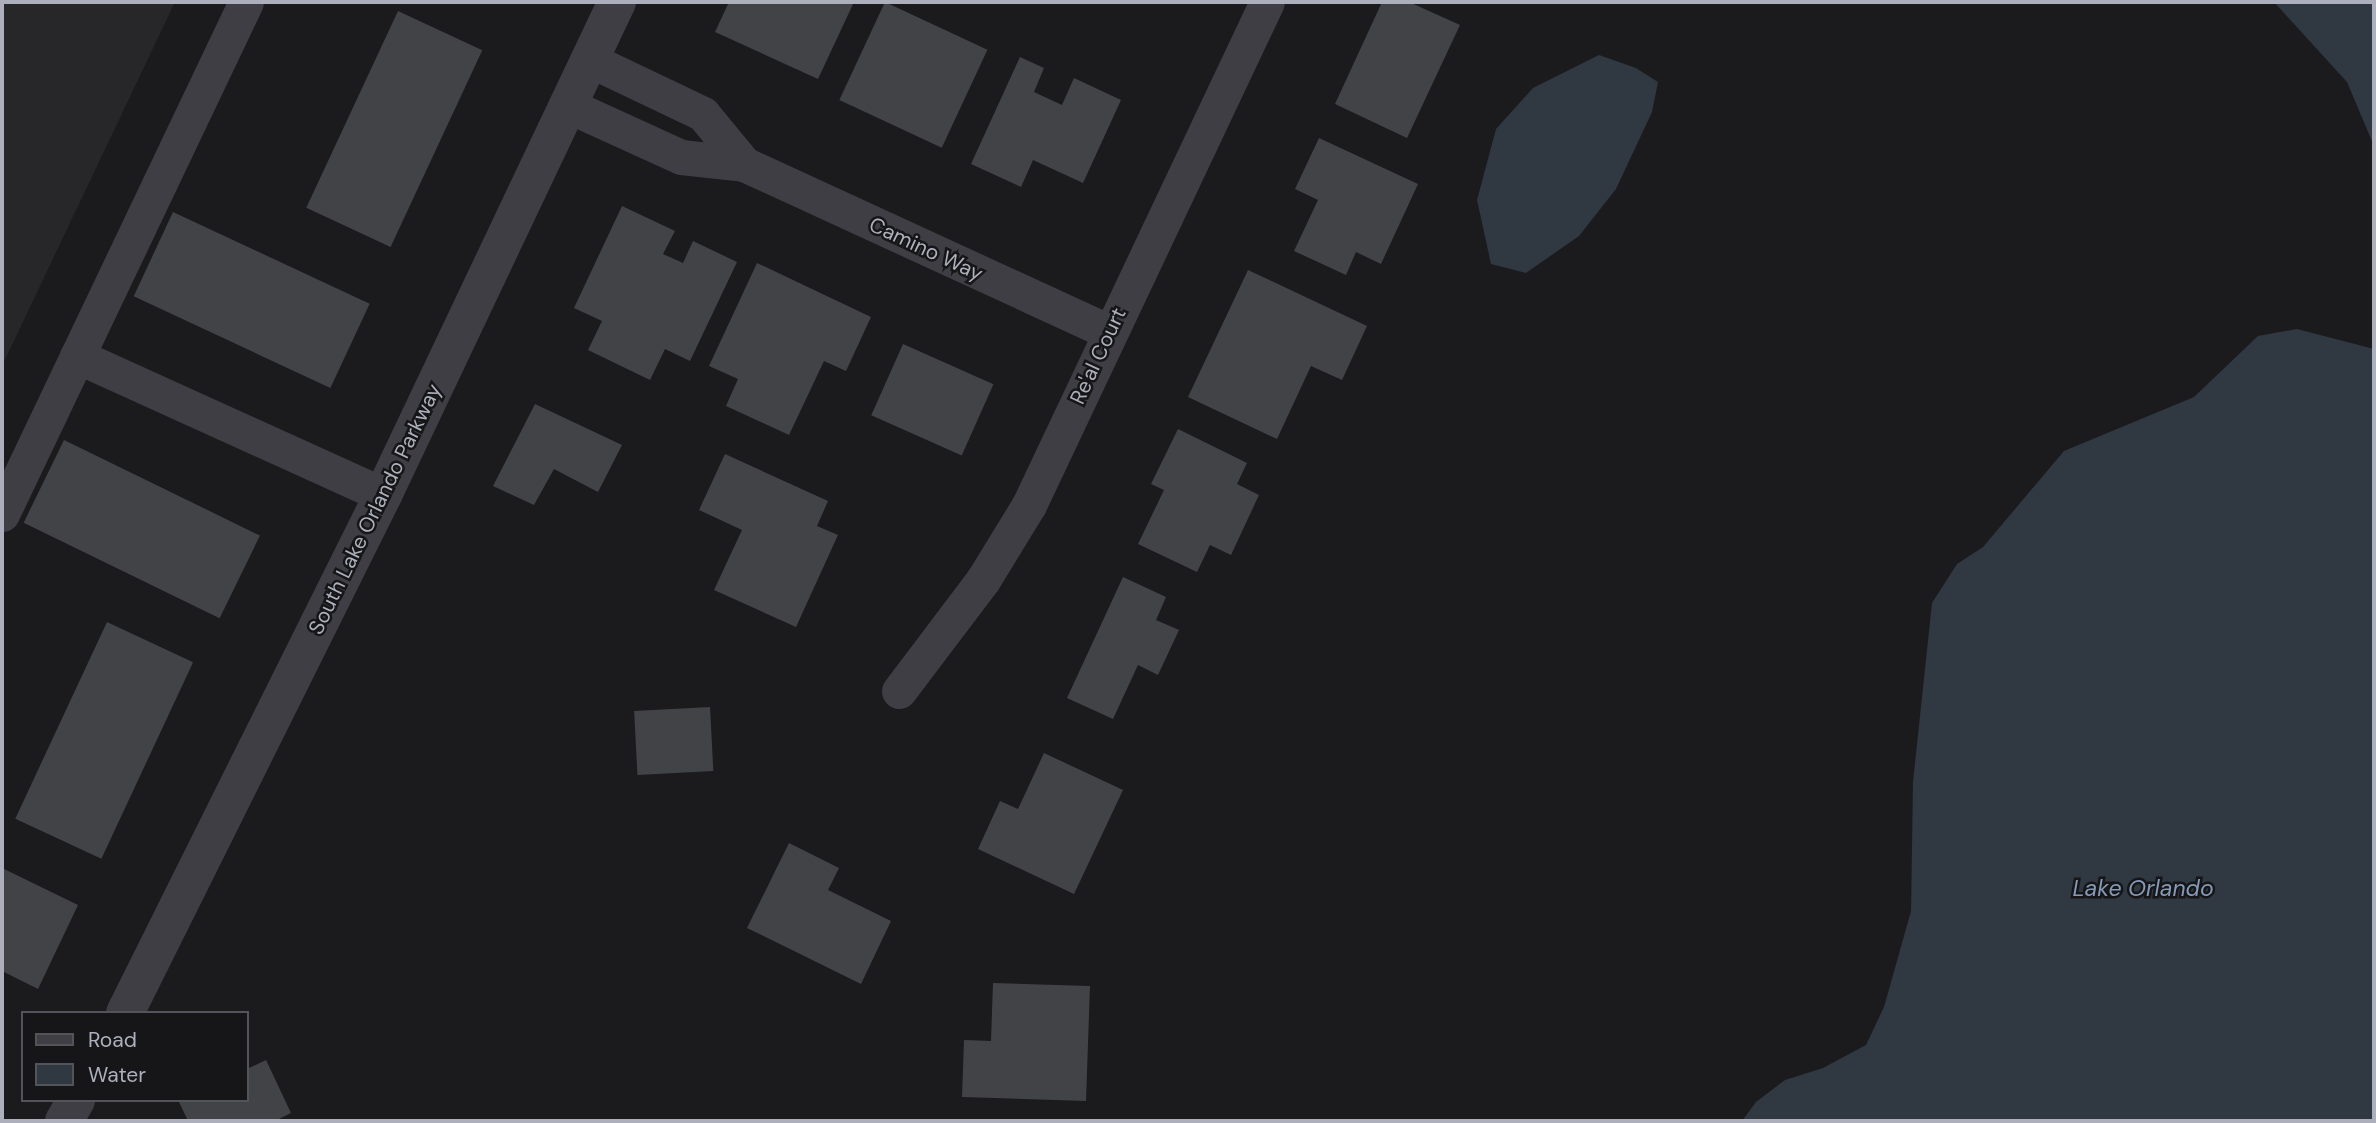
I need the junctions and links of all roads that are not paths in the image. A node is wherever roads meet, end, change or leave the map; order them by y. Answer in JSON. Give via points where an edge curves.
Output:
{"nodes":[{"id":1,"x":246,"y":2,"type":"edge"},
{"id":2,"x":617,"y":2,"type":"edge"},
{"id":3,"x":1267,"y":2,"type":"edge"},
{"id":4,"x":590,"y":60,"type":"junction"},
{"id":5,"x":567,"y":105,"type":"junction"},
{"id":6,"x":744,"y":164,"type":"junction"},
{"id":7,"x":1109,"y":332,"type":"junction"},
{"id":8,"x":77,"y":356,"type":"junction"},
{"id":9,"x":383,"y":495,"type":"junction"},
{"id":10,"x":2,"y":514,"type":"edge"},
{"id":11,"x":899,"y":691,"type":"dead end"},
{"id":12,"x":126,"y":1011,"type":"edge"},
{"id":13,"x":75,"y":1102,"type":"edge"},
{"id":14,"x":64,"y":1121,"type":"edge"}],
"edges":[{"from":1,"to":8,"type":"street"},
{"from":2,"to":4,"type":"street","name":"South Lake Orlando Parkway"},
{"from":3,"to":7,"type":"street","name":"Re'al Court"},
{"from":4,"to":5,"type":"street","name":"South Lake Orlando Parkway"},
{"from":4,"to":6,"type":"street","name":"Camino Way","via":[[704,114]]},
{"from":5,"to":6,"type":"street","name":"Camino Way","via":[[681,157]]},
{"from":5,"to":9,"type":"street","name":"South Lake Orlando Parkway"},
{"from":6,"to":7,"type":"street","name":"Camino Way"},
{"from":7,"to":11,"type":"street","name":"Re'al Court","via":[[1029,505],[983,580]]},
{"from":8,"to":9,"type":"street"},
{"from":8,"to":10,"type":"street"},
{"from":9,"to":12,"type":"street","name":"South Lake Orlando Parkway"},
{"from":13,"to":14,"type":"street"}]}
